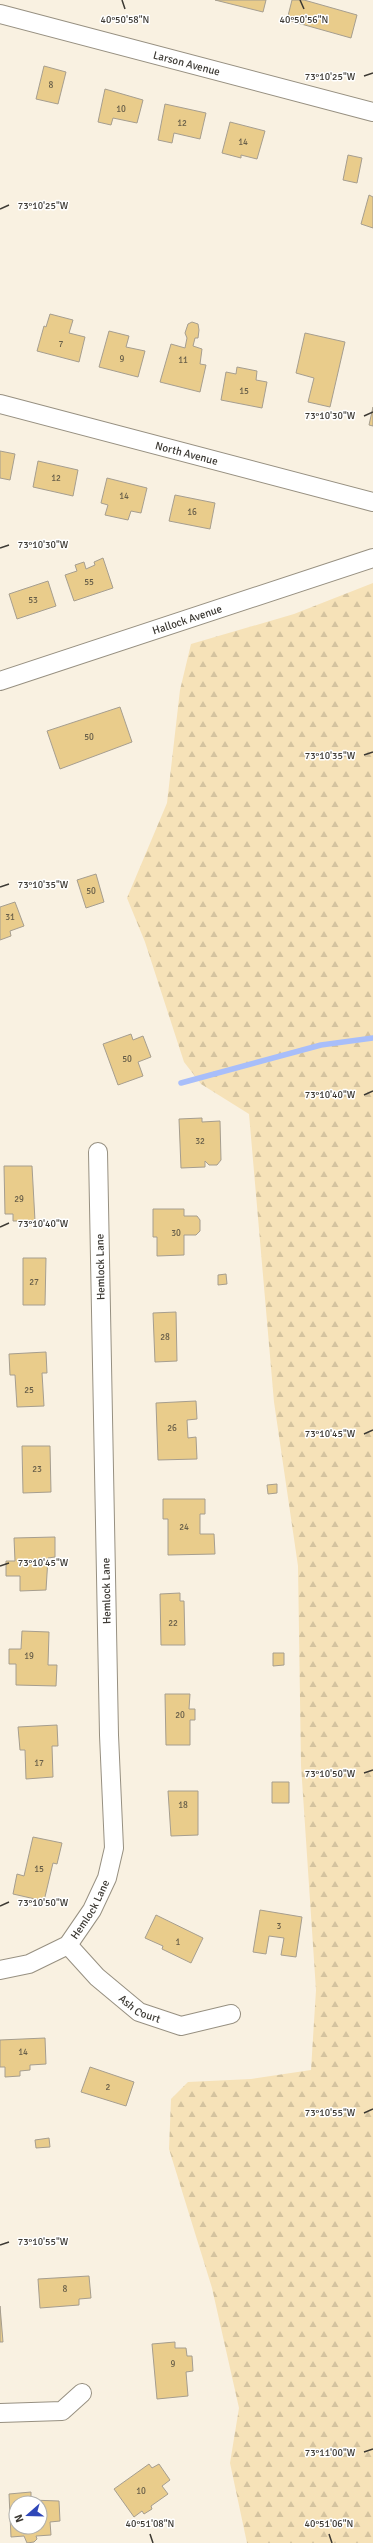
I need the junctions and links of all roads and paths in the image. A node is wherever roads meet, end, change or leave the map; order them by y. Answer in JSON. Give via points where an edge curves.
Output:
{"nodes":[{"id":1,"x":0,"y":14,"type":"edge"},
{"id":2,"x":373,"y":112,"type":"edge"},
{"id":3,"x":0,"y":404,"type":"edge"},
{"id":4,"x":373,"y":502,"type":"edge"},
{"id":5,"x":373,"y":558,"type":"edge"},
{"id":6,"x":0,"y":680,"type":"edge"},
{"id":7,"x":98,"y":1152,"type":"dead end"},
{"id":8,"x":68,"y":1945,"type":"junction"},
{"id":9,"x":0,"y":1970,"type":"edge"},
{"id":10,"x":231,"y":2014,"type":"dead end"},
{"id":11,"x":82,"y":2393,"type":"dead end"},
{"id":12,"x":0,"y":2413,"type":"edge"}],
"edges":[{"from":1,"to":2,"type":"street","name":"Larson Avenue"},
{"from":3,"to":4,"type":"street","name":"North Avenue"},
{"from":5,"to":6,"type":"street","name":"Hallock Avenue"},
{"from":7,"to":8,"type":"street","name":"Hemlock Lane","via":[[109,1727],[114,1848],[107,1878],[92,1910]]},
{"from":8,"to":9,"type":"street","name":"Hemlock Lane","via":[[29,1964]]},
{"from":8,"to":10,"type":"street","name":"Ash Court","via":[[97,1976],[139,2012],[181,2026]]},
{"from":11,"to":12,"type":"street","via":[[62,2410]]}]}
